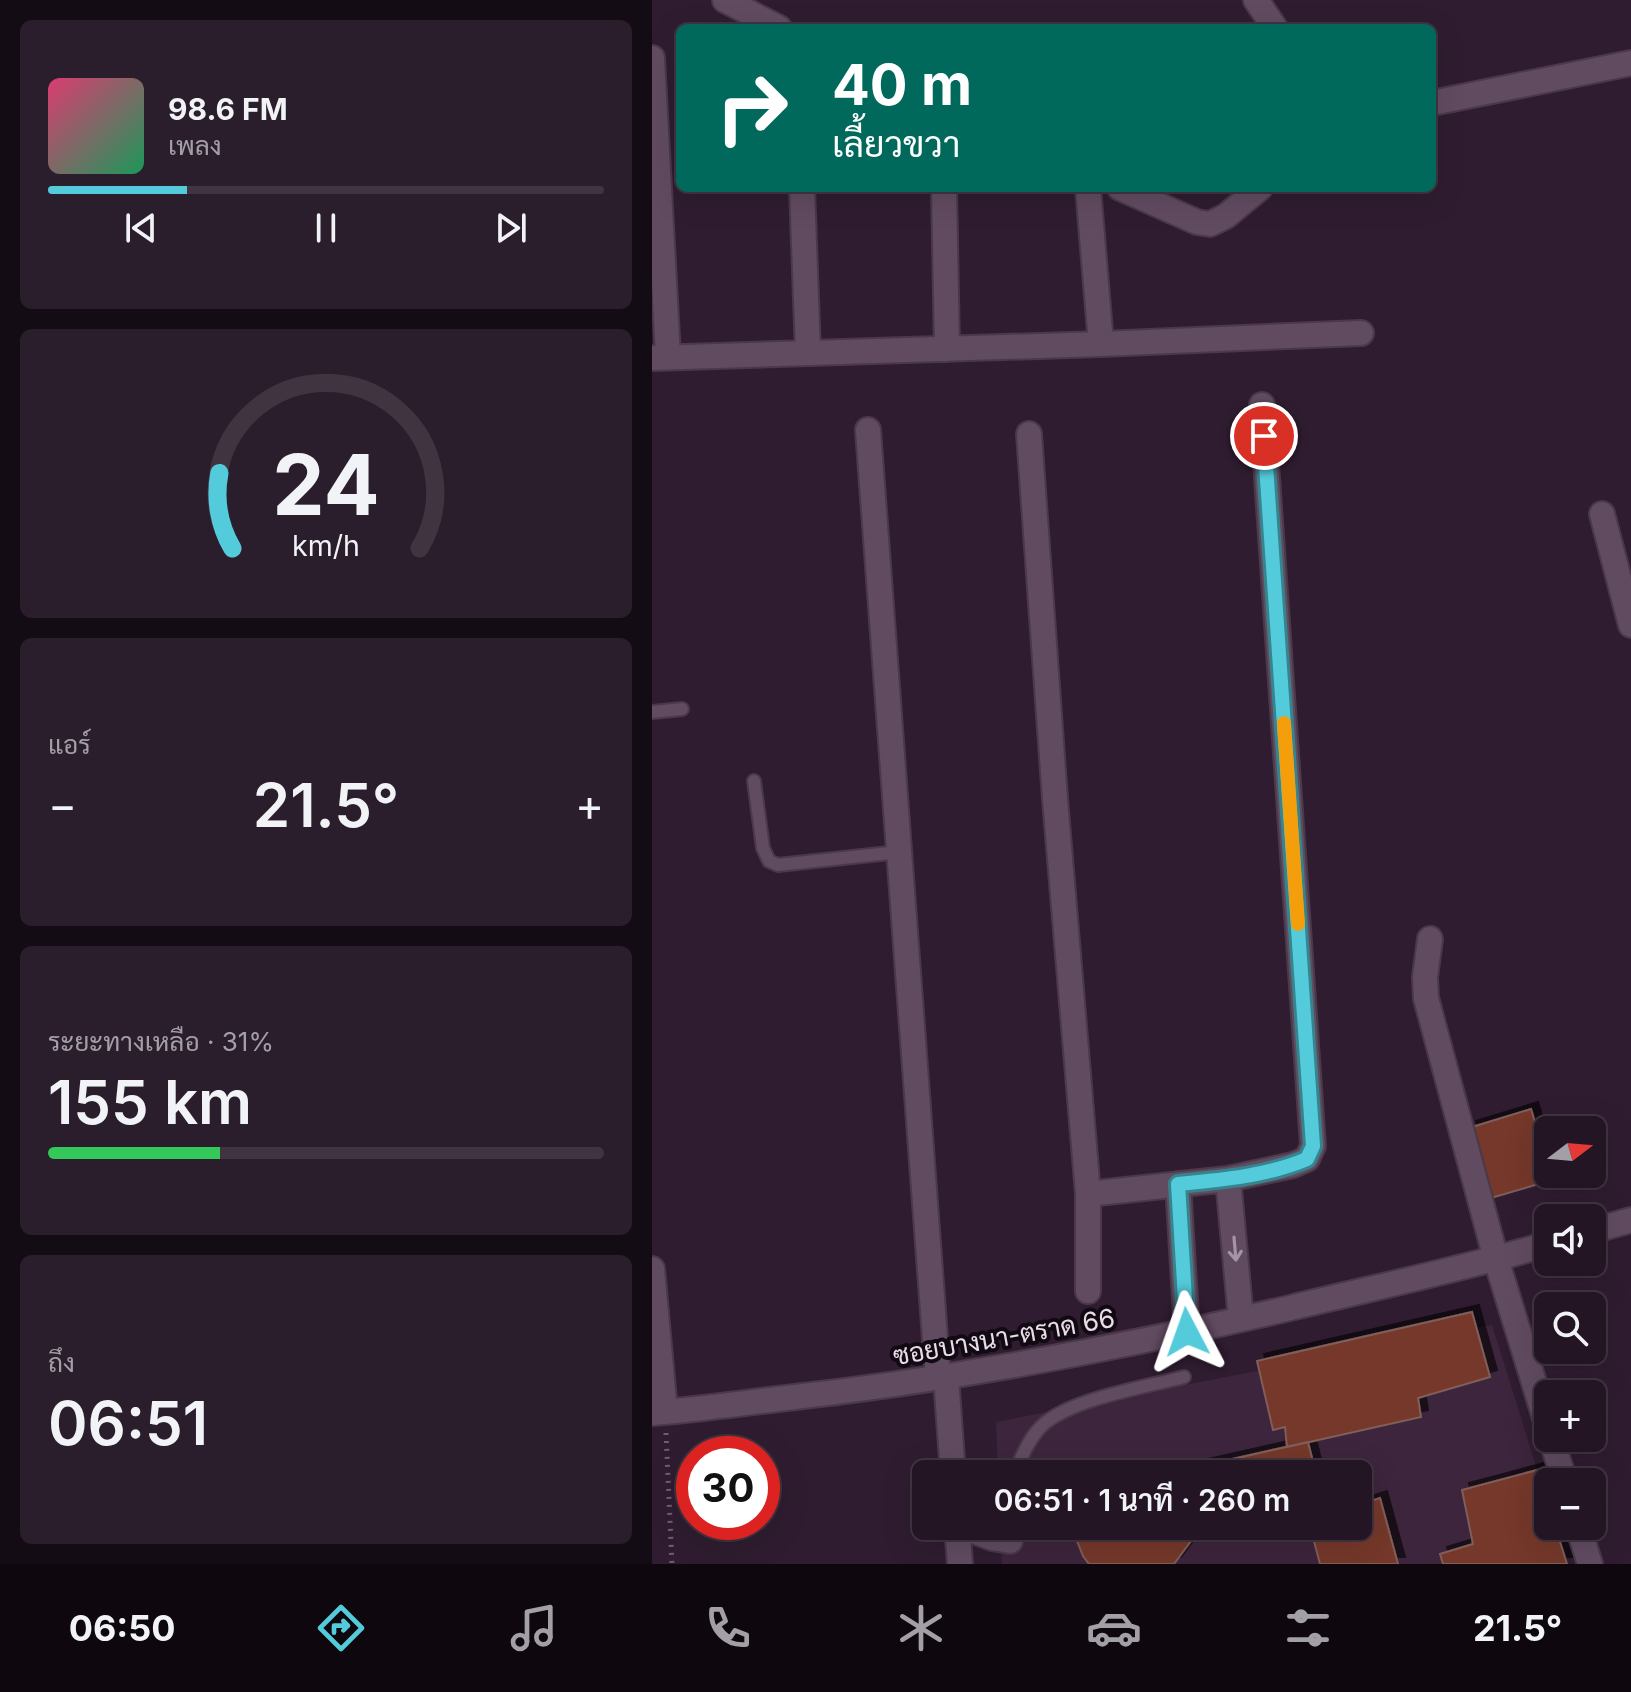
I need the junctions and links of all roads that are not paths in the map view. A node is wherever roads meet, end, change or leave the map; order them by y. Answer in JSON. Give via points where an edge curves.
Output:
{"nodes":[{"id":1,"x":725,"y":0,"type":"edge"},
{"id":2,"x":1256,"y":0,"type":"edge"},
{"id":3,"x":771,"y":24,"type":"edge"},
{"id":4,"x":1272,"y":24,"type":"edge"},
{"id":5,"x":652,"y":58,"type":"edge"},
{"id":6,"x":1631,"y":63,"type":"edge"},
{"id":7,"x":1436,"y":102,"type":"edge"},
{"id":8,"x":802,"y":192,"type":"edge"},
{"id":9,"x":944,"y":192,"type":"edge"},
{"id":10,"x":1088,"y":192,"type":"edge"},
{"id":11,"x":1129,"y":192,"type":"edge"},
{"id":12,"x":1255,"y":192,"type":"edge"},
{"id":13,"x":1361,"y":333,"type":"dead end"},
{"id":14,"x":1101,"y":344,"type":"junction"},
{"id":15,"x":947,"y":349,"type":"junction"},
{"id":16,"x":808,"y":353,"type":"junction"},
{"id":17,"x":660,"y":357,"type":"edge"},
{"id":18,"x":1262,"y":405,"type":"dead end"},
{"id":19,"x":868,"y":430,"type":"dead end"},
{"id":20,"x":1029,"y":434,"type":"dead end"},
{"id":21,"x":1602,"y":514,"type":"dead end"},
{"id":22,"x":1631,"y":625,"type":"edge"},
{"id":23,"x":682,"y":709,"type":"dead end"},
{"id":24,"x":652,"y":712,"type":"edge"},
{"id":25,"x":754,"y":781,"type":"dead end"},
{"id":26,"x":899,"y":852,"type":"junction"},
{"id":27,"x":1430,"y":939,"type":"dead end"},
{"id":28,"x":1228,"y":1179,"type":"junction"},
{"id":29,"x":1178,"y":1184,"type":"junction"},
{"id":30,"x":1088,"y":1194,"type":"junction"},
{"id":31,"x":1631,"y":1220,"type":"edge"},
{"id":32,"x":1606,"y":1227,"type":"edge"},
{"id":33,"x":1534,"y":1248,"type":"edge"},
{"id":34,"x":1496,"y":1259,"type":"junction"},
{"id":35,"x":652,"y":1269,"type":"edge"},
{"id":36,"x":1088,"y":1291,"type":"dead end"},
{"id":37,"x":1241,"y":1319,"type":"junction"},
{"id":38,"x":1187,"y":1332,"type":"junction"},
{"id":39,"x":1184,"y":1377,"type":"dead end"},
{"id":40,"x":942,"y":1378,"type":"junction"},
{"id":41,"x":1534,"y":1382,"type":"edge"},
{"id":42,"x":658,"y":1412,"type":"edge"},
{"id":43,"x":951,"y":1460,"type":"edge"},
{"id":44,"x":1020,"y":1460,"type":"edge"},
{"id":45,"x":959,"y":1540,"type":"edge"},
{"id":46,"x":1582,"y":1540,"type":"edge"},
{"id":47,"x":960,"y":1564,"type":"edge"},
{"id":48,"x":1590,"y":1564,"type":"edge"}],
"edges":[{"from":1,"to":3,"type":"street"},
{"from":2,"to":4,"type":"street"},
{"from":5,"to":17,"type":"street"},
{"from":6,"to":7,"type":"street"},
{"from":8,"to":16,"type":"street"},
{"from":9,"to":15,"type":"street"},
{"from":10,"to":14,"type":"street"},
{"from":11,"to":12,"type":"street","via":[[1210,224]]},
{"from":13,"to":14,"type":"street"},
{"from":14,"to":15,"type":"street"},
{"from":15,"to":16,"type":"street"},
{"from":16,"to":17,"type":"street"},
{"from":18,"to":28,"type":"street","via":[[1313,1146],[1307,1159],[1293,1165]]},
{"from":19,"to":26,"type":"street"},
{"from":20,"to":30,"type":"street"},
{"from":21,"to":22,"type":"street"},
{"from":23,"to":24,"type":"lane"},
{"from":25,"to":26,"type":"lane","via":[[769,861],[778,865]]},
{"from":26,"to":40,"type":"street"},
{"from":27,"to":34,"type":"street","via":[[1426,998]]},
{"from":28,"to":29,"type":"street"},
{"from":28,"to":37,"type":"street","one_way":true},
{"from":29,"to":30,"type":"street"},
{"from":29,"to":38,"type":"street"},
{"from":30,"to":36,"type":"street"},
{"from":31,"to":32,"type":"street"},
{"from":33,"to":34,"type":"street","name":"ซอยบางนา-ตราด 66"},
{"from":34,"to":37,"type":"street","name":"ซอยบางนา-ตราด 66"},
{"from":34,"to":41,"type":"street"},
{"from":35,"to":42,"type":"street"},
{"from":37,"to":38,"type":"street","name":"ซอยบางนา-ตราด 66"},
{"from":38,"to":40,"type":"street","name":"ซอยบางนา-ตราด 66"},
{"from":39,"to":44,"type":"lane","via":[[1059,1413],[1039,1428]]},
{"from":40,"to":42,"type":"street","name":"ซอยบางนา-ตราด 66"},
{"from":40,"to":43,"type":"street"},
{"from":45,"to":47,"type":"street"},
{"from":46,"to":48,"type":"street"}]}
